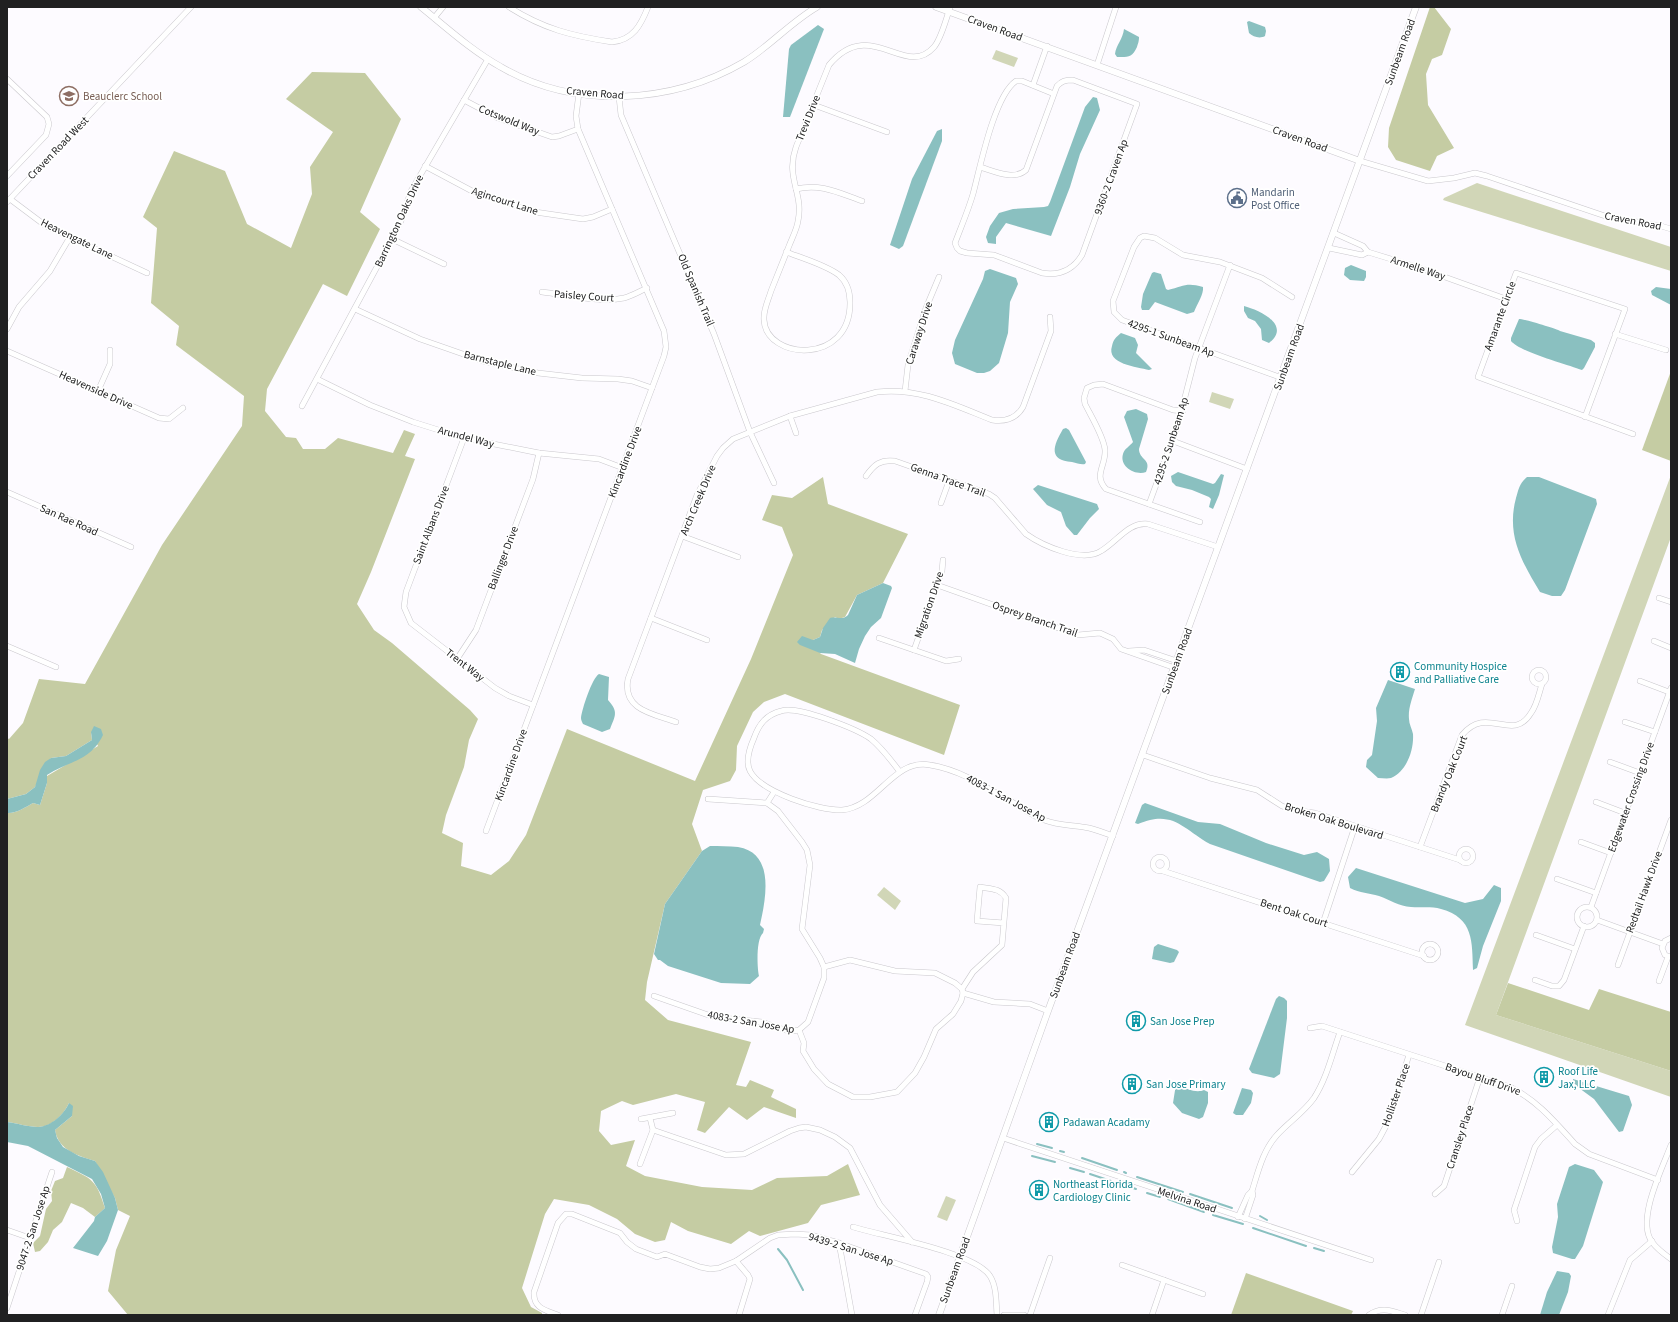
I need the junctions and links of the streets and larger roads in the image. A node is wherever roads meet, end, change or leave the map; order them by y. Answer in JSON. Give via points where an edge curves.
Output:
{"nodes":[{"id":1,"x":191,"y":7,"type":"edge"},
{"id":2,"x":421,"y":7,"type":"edge"},
{"id":3,"x":443,"y":7,"type":"edge"},
{"id":4,"x":509,"y":7,"type":"edge"},
{"id":5,"x":648,"y":7,"type":"edge"},
{"id":6,"x":817,"y":7,"type":"edge"},
{"id":7,"x":936,"y":7,"type":"edge"},
{"id":8,"x":1116,"y":7,"type":"edge"},
{"id":9,"x":1416,"y":7,"type":"edge"},
{"id":10,"x":950,"y":9,"type":"edge"},
{"id":11,"x":434,"y":18,"type":"junction"},
{"id":12,"x":1047,"y":46,"type":"junction"},
{"id":13,"x":488,"y":60,"type":"junction"},
{"id":14,"x":1097,"y":65,"type":"junction"},
{"id":15,"x":7,"y":79,"type":"edge"},
{"id":16,"x":1033,"y":85,"type":"junction"},
{"id":17,"x":580,"y":93,"type":"junction"},
{"id":18,"x":1054,"y":94,"type":"junction"},
{"id":19,"x":619,"y":97,"type":"junction"},
{"id":20,"x":464,"y":100,"type":"junction"},
{"id":21,"x":814,"y":105,"type":"junction"},
{"id":22,"x":578,"y":130,"type":"junction"},
{"id":23,"x":887,"y":132,"type":"dead end"},
{"id":24,"x":1360,"y":161,"type":"junction"},
{"id":25,"x":425,"y":166,"type":"junction"},
{"id":26,"x":980,"y":167,"type":"junction"},
{"id":27,"x":7,"y":176,"type":"edge"},
{"id":28,"x":796,"y":189,"type":"junction"},
{"id":29,"x":9,"y":200,"type":"edge"},
{"id":30,"x":862,"y":202,"type":"dead end"},
{"id":31,"x":612,"y":209,"type":"junction"},
{"id":32,"x":1671,"y":229,"type":"edge"},
{"id":33,"x":1334,"y":233,"type":"junction"},
{"id":34,"x":70,"y":237,"type":"junction"},
{"id":35,"x":392,"y":239,"type":"junction"},
{"id":36,"x":1329,"y":248,"type":"junction"},
{"id":37,"x":786,"y":252,"type":"junction"},
{"id":38,"x":1368,"y":252,"type":"junction"},
{"id":39,"x":444,"y":264,"type":"dead end"},
{"id":40,"x":1230,"y":265,"type":"junction"},
{"id":41,"x":147,"y":273,"type":"dead end"},
{"id":42,"x":939,"y":277,"type":"dead end"},
{"id":43,"x":647,"y":288,"type":"junction"},
{"id":44,"x":542,"y":292,"type":"dead end"},
{"id":45,"x":1292,"y":297,"type":"dead end"},
{"id":46,"x":1506,"y":299,"type":"junction"},
{"id":47,"x":355,"y":308,"type":"junction"},
{"id":48,"x":1050,"y":317,"type":"dead end"},
{"id":49,"x":7,"y":329,"type":"edge"},
{"id":50,"x":1615,"y":334,"type":"junction"},
{"id":51,"x":1198,"y":348,"type":"junction"},
{"id":52,"x":110,"y":350,"type":"dead end"},
{"id":53,"x":1666,"y":350,"type":"dead end"},
{"id":54,"x":7,"y":351,"type":"edge"},
{"id":55,"x":1282,"y":378,"type":"junction"},
{"id":56,"x":317,"y":379,"type":"junction"},
{"id":57,"x":652,"y":388,"type":"junction"},
{"id":58,"x":98,"y":391,"type":"junction"},
{"id":59,"x":905,"y":391,"type":"junction"},
{"id":60,"x":302,"y":406,"type":"dead end"},
{"id":61,"x":183,"y":408,"type":"dead end"},
{"id":62,"x":1183,"y":411,"type":"junction"},
{"id":63,"x":790,"y":416,"type":"junction"},
{"id":64,"x":1585,"y":417,"type":"junction"},
{"id":65,"x":750,"y":432,"type":"junction"},
{"id":66,"x":796,"y":433,"type":"dead end"},
{"id":67,"x":1632,"y":434,"type":"dead end"},
{"id":68,"x":464,"y":438,"type":"junction"},
{"id":69,"x":1173,"y":441,"type":"junction"},
{"id":70,"x":539,"y":453,"type":"junction"},
{"id":71,"x":622,"y":468,"type":"junction"},
{"id":72,"x":1248,"y":469,"type":"junction"},
{"id":73,"x":866,"y":476,"type":"dead end"},
{"id":74,"x":949,"y":481,"type":"junction"},
{"id":75,"x":774,"y":483,"type":"dead end"},
{"id":76,"x":7,"y":492,"type":"edge"},
{"id":77,"x":941,"y":503,"type":"dead end"},
{"id":78,"x":1149,"y":504,"type":"junction"},
{"id":79,"x":1200,"y":522,"type":"dead end"},
{"id":80,"x":682,"y":536,"type":"junction"},
{"id":81,"x":131,"y":547,"type":"dead end"},
{"id":82,"x":1218,"y":547,"type":"junction"},
{"id":83,"x":738,"y":557,"type":"dead end"},
{"id":84,"x":943,"y":560,"type":"dead end"},
{"id":85,"x":937,"y":585,"type":"junction"},
{"id":86,"x":1659,"y":598,"type":"dead end"},
{"id":87,"x":1671,"y":602,"type":"edge"},
{"id":88,"x":406,"y":614,"type":"joint"},
{"id":89,"x":651,"y":618,"type":"junction"},
{"id":90,"x":878,"y":638,"type":"dead end"},
{"id":91,"x":707,"y":640,"type":"dead end"},
{"id":92,"x":1654,"y":642,"type":"dead end"},
{"id":93,"x":7,"y":646,"type":"edge"},
{"id":94,"x":1671,"y":648,"type":"edge"},
{"id":95,"x":914,"y":650,"type":"junction"},
{"id":96,"x":1126,"y":651,"type":"junction"},
{"id":97,"x":457,"y":659,"type":"junction"},
{"id":98,"x":959,"y":659,"type":"dead end"},
{"id":99,"x":1178,"y":661,"type":"junction"},
{"id":100,"x":56,"y":667,"type":"dead end"},
{"id":101,"x":1175,"y":668,"type":"junction"},
{"id":102,"x":1640,"y":682,"type":"dead end"},
{"id":103,"x":1542,"y":684,"type":"dead end"},
{"id":104,"x":1670,"y":690,"type":"edge"},
{"id":105,"x":533,"y":705,"type":"junction"},
{"id":106,"x":676,"y":722,"type":"dead end"},
{"id":107,"x":1625,"y":722,"type":"dead end"},
{"id":108,"x":1655,"y":732,"type":"junction"},
{"id":109,"x":1143,"y":755,"type":"junction"},
{"id":110,"x":1610,"y":762,"type":"dead end"},
{"id":111,"x":900,"y":772,"type":"junction"},
{"id":112,"x":1640,"y":773,"type":"junction"},
{"id":113,"x":774,"y":792,"type":"junction"},
{"id":114,"x":708,"y":799,"type":"dead end"},
{"id":115,"x":1596,"y":802,"type":"dead end"},
{"id":116,"x":767,"y":803,"type":"junction"},
{"id":117,"x":1625,"y":813,"type":"junction"},
{"id":118,"x":1671,"y":820,"type":"edge"},
{"id":119,"x":1355,"y":826,"type":"junction"},
{"id":120,"x":486,"y":830,"type":"dead end"},
{"id":121,"x":1113,"y":836,"type":"junction"},
{"id":122,"x":1581,"y":842,"type":"dead end"},
{"id":123,"x":1420,"y":847,"type":"junction"},
{"id":124,"x":1611,"y":853,"type":"junction"},
{"id":125,"x":1460,"y":860,"type":"dead end"},
{"id":126,"x":1163,"y":871,"type":"dead end"},
{"id":127,"x":1557,"y":878,"type":"dead end"},
{"id":128,"x":1596,"y":893,"type":"junction"},
{"id":129,"x":1591,"y":907,"type":"junction"},
{"id":130,"x":1597,"y":920,"type":"junction"},
{"id":131,"x":1004,"y":923,"type":"junction"},
{"id":132,"x":1323,"y":923,"type":"junction"},
{"id":133,"x":1584,"y":926,"type":"junction"},
{"id":134,"x":1630,"y":932,"type":"junction"},
{"id":135,"x":1536,"y":935,"type":"dead end"},
{"id":136,"x":1671,"y":938,"type":"edge"},
{"id":137,"x":1663,"y":944,"type":"junction"},
{"id":138,"x":1575,"y":949,"type":"junction"},
{"id":139,"x":1424,"y":956,"type":"dead end"},
{"id":140,"x":1670,"y":957,"type":"edge"},
{"id":141,"x":1618,"y":965,"type":"dead end"},
{"id":142,"x":824,"y":967,"type":"junction"},
{"id":143,"x":1535,"y":980,"type":"dead end"},
{"id":144,"x":1659,"y":981,"type":"dead end"},
{"id":145,"x":963,"y":991,"type":"junction"},
{"id":146,"x":654,"y":996,"type":"dead end"},
{"id":147,"x":1048,"y":1011,"type":"junction"},
{"id":148,"x":1310,"y":1028,"type":"dead end"},
{"id":149,"x":799,"y":1030,"type":"junction"},
{"id":150,"x":1340,"y":1032,"type":"junction"},
{"id":151,"x":1409,"y":1055,"type":"junction"},
{"id":152,"x":1480,"y":1077,"type":"junction"},
{"id":153,"x":673,"y":1113,"type":"dead end"},
{"id":154,"x":650,"y":1118,"type":"junction"},
{"id":155,"x":641,"y":1119,"type":"dead end"},
{"id":156,"x":1557,"y":1125,"type":"junction"},
{"id":157,"x":653,"y":1130,"type":"junction"},
{"id":158,"x":1003,"y":1138,"type":"junction"},
{"id":159,"x":1671,"y":1145,"type":"edge"},
{"id":160,"x":640,"y":1164,"type":"dead end"},
{"id":161,"x":52,"y":1172,"type":"dead end"},
{"id":162,"x":1352,"y":1172,"type":"dead end"},
{"id":163,"x":1658,"y":1180,"type":"junction"},
{"id":164,"x":1252,"y":1191,"type":"junction"},
{"id":165,"x":1435,"y":1194,"type":"dead end"},
{"id":166,"x":1238,"y":1217,"type":"junction"},
{"id":167,"x":1245,"y":1219,"type":"junction"},
{"id":168,"x":1517,"y":1221,"type":"dead end"},
{"id":169,"x":853,"y":1227,"type":"dead end"},
{"id":170,"x":7,"y":1230,"type":"edge"},
{"id":171,"x":30,"y":1238,"type":"junction"},
{"id":172,"x":1652,"y":1241,"type":"junction"},
{"id":173,"x":912,"y":1242,"type":"junction"},
{"id":174,"x":839,"y":1243,"type":"junction"},
{"id":175,"x":960,"y":1257,"type":"junction"},
{"id":176,"x":1050,"y":1258,"type":"dead end"},
{"id":177,"x":1671,"y":1259,"type":"edge"},
{"id":178,"x":1371,"y":1260,"type":"dead end"},
{"id":179,"x":736,"y":1261,"type":"junction"},
{"id":180,"x":1439,"y":1262,"type":"dead end"},
{"id":181,"x":1122,"y":1265,"type":"dead end"},
{"id":182,"x":1164,"y":1280,"type":"junction"},
{"id":183,"x":1512,"y":1286,"type":"dead end"},
{"id":184,"x":1204,"y":1294,"type":"dead end"},
{"id":185,"x":7,"y":1308,"type":"edge"},
{"id":186,"x":558,"y":1315,"type":"edge"},
{"id":187,"x":738,"y":1315,"type":"edge"},
{"id":188,"x":852,"y":1315,"type":"edge"},
{"id":189,"x":915,"y":1315,"type":"edge"},
{"id":190,"x":939,"y":1315,"type":"edge"},
{"id":191,"x":997,"y":1315,"type":"edge"},
{"id":192,"x":1004,"y":1315,"type":"edge"},
{"id":193,"x":1024,"y":1315,"type":"edge"},
{"id":194,"x":1030,"y":1315,"type":"edge"},
{"id":195,"x":1152,"y":1315,"type":"edge"},
{"id":196,"x":1369,"y":1315,"type":"edge"},
{"id":197,"x":1406,"y":1315,"type":"edge"},
{"id":198,"x":1422,"y":1315,"type":"edge"},
{"id":199,"x":1502,"y":1315,"type":"edge"},
{"id":200,"x":1608,"y":1315,"type":"edge"}],
"edges":[{"from":1,"to":29,"type":"street","name":"Craven Road West"},
{"from":2,"to":11,"type":"street","name":"Craven Road"},
{"from":3,"to":11,"type":"street"},
{"from":4,"to":5,"type":"street","via":[[562,33],[612,42],[633,34]]},
{"from":6,"to":19,"type":"street","name":"Craven Road","via":[[745,61],[714,77],[684,88]]},
{"from":7,"to":10,"type":"street","name":"Craven Road"},
{"from":8,"to":14,"type":"street"},
{"from":9,"to":24,"type":"street","name":"Sunbeam Road"},
{"from":10,"to":12,"type":"street","name":"Craven Road"},
{"from":10,"to":21,"type":"street","name":"Trevi Drive","via":[[935,46],[919,56],[903,56],[872,45],[856,46],[841,53],[829,65]]},
{"from":11,"to":13,"type":"street","name":"Craven Road"},
{"from":12,"to":14,"type":"street","name":"Craven Road"},
{"from":12,"to":16,"type":"street"},
{"from":13,"to":17,"type":"street","name":"Craven Road","via":[[533,82]]},
{"from":13,"to":20,"type":"street","name":"Barrington Oaks Drive"},
{"from":14,"to":24,"type":"street","name":"Craven Road"},
{"from":15,"to":27,"type":"street","via":[[47,117],[49,124],[46,135]]},
{"from":16,"to":18,"type":"street","name":"9360-2 Craven Ap"},
{"from":16,"to":26,"type":"street","name":"9360-2 Craven Ap","via":[[1016,81],[1009,89],[990,128]]},
{"from":17,"to":19,"type":"street","name":"Craven Road"},
{"from":17,"to":22,"type":"street","name":"Kincardine Drive","via":[[576,116]]},
{"from":18,"to":26,"type":"street","via":[[1026,170],[1022,174],[1010,175]]},
{"from":18,"to":26,"type":"street","name":"9360-2 Craven Ap","via":[[1057,86],[1066,80],[1073,80],[1137,104],[1078,262],[1065,271],[1049,274],[994,255],[960,251],[955,243]]},
{"from":19,"to":65,"type":"street","name":"Old Spanish Trail","via":[[621,115],[714,334]]},
{"from":20,"to":22,"type":"street","name":"Cotswold Way","via":[[498,118],[552,137]]},
{"from":20,"to":25,"type":"street","name":"Barrington Oaks Drive"},
{"from":21,"to":23,"type":"street"},
{"from":21,"to":28,"type":"street","name":"Trevi Drive","via":[[792,160]]},
{"from":22,"to":31,"type":"street","name":"Kincardine Drive"},
{"from":24,"to":32,"type":"street","name":"Craven Road","via":[[1428,181],[1475,173],[1608,217]]},
{"from":24,"to":33,"type":"street","name":"Sunbeam Road"},
{"from":25,"to":31,"type":"street","name":"Agincourt Lane","via":[[479,193],[535,212],[583,219]]},
{"from":25,"to":35,"type":"street","name":"Barrington Oaks Drive","via":[[411,191]]},
{"from":28,"to":30,"type":"street","via":[[808,186],[824,188]]},
{"from":28,"to":37,"type":"street","name":"Trevi Drive","via":[[800,212]]},
{"from":29,"to":34,"type":"street","name":"Heavengate Lane","via":[[37,220]]},
{"from":31,"to":43,"type":"street","name":"Kincardine Drive"},
{"from":33,"to":36,"type":"street","name":"Sunbeam Road"},
{"from":33,"to":38,"type":"street","via":[[1363,246]]},
{"from":34,"to":41,"type":"street","name":"Heavengate Lane"},
{"from":34,"to":49,"type":"street","via":[[50,271],[19,307]]},
{"from":35,"to":39,"type":"street"},
{"from":35,"to":47,"type":"street","name":"Barrington Oaks Drive"},
{"from":36,"to":38,"type":"street","name":"Armelle Way","via":[[1362,255]]},
{"from":36,"to":55,"type":"street","name":"Sunbeam Road"},
{"from":37,"to":37,"type":"street","name":"Trevi Drive","via":[[764,312],[764,324],[769,334],[787,347],[815,350],[826,346],[844,329],[849,312],[849,292],[842,278]]},
{"from":38,"to":46,"type":"street","name":"Armelle Way"},
{"from":40,"to":45,"type":"street","name":"4295-1 Sunbeam Ap","via":[[1262,278]]},
{"from":40,"to":51,"type":"street","name":"4295-2 Sunbeam Ap"},
{"from":40,"to":51,"type":"street","name":"4295-1 Sunbeam Ap","via":[[1183,255],[1149,236],[1136,242],[1131,254],[1114,301],[1114,312],[1118,317]]},
{"from":42,"to":59,"type":"street","name":"Caraway Drive","via":[[908,365]]},
{"from":43,"to":44,"type":"street","name":"Paisley Court","via":[[617,299]]},
{"from":43,"to":57,"type":"street","name":"Kincardine Drive","via":[[666,338],[664,356]]},
{"from":46,"to":50,"type":"street","name":"Amarante Circle","via":[[1516,273],[1523,275],[1624,309]]},
{"from":46,"to":64,"type":"street","name":"Amarante Circle","via":[[1478,377]]},
{"from":47,"to":56,"type":"street","name":"Barrington Oaks Drive"},
{"from":47,"to":57,"type":"street","name":"Barnstaple Lane","via":[[420,339],[483,361],[538,373],[632,381]]},
{"from":48,"to":59,"type":"street","name":"Arch Creek Drive","via":[[1051,331],[1023,407],[1010,419],[992,420],[928,396]]},
{"from":50,"to":53,"type":"street"},
{"from":50,"to":64,"type":"street","name":"Amarante Circle"},
{"from":51,"to":55,"type":"street","name":"4295-1 Sunbeam Ap"},
{"from":51,"to":62,"type":"street","name":"4295-2 Sunbeam Ap","via":[[1190,371]]},
{"from":52,"to":58,"type":"street","via":[[110,364]]},
{"from":54,"to":58,"type":"street","name":"Heavenside Drive"},
{"from":55,"to":72,"type":"street","name":"Sunbeam Road"},
{"from":56,"to":60,"type":"street","name":"Barrington Oaks Drive"},
{"from":56,"to":68,"type":"street","name":"Arundel Way","via":[[406,419]]},
{"from":57,"to":71,"type":"street","name":"Kincardine Drive"},
{"from":58,"to":61,"type":"street","name":"Heavenside Drive","via":[[159,418],[169,419]]},
{"from":59,"to":63,"type":"street","name":"Arch Creek Drive","via":[[878,392]]},
{"from":62,"to":69,"type":"street","name":"4295-2 Sunbeam Ap"},
{"from":62,"to":78,"type":"street","via":[[1173,410],[1103,384],[1087,388],[1085,404],[1104,446],[1104,461],[1100,474],[1102,484],[1106,489]]},
{"from":63,"to":65,"type":"street","name":"Arch Creek Drive"},
{"from":63,"to":66,"type":"street"},
{"from":64,"to":67,"type":"street"},
{"from":65,"to":75,"type":"street","name":"Old Spanish Trail"},
{"from":65,"to":80,"type":"street","name":"Arch Creek Drive","via":[[733,439],[717,456]]},
{"from":68,"to":70,"type":"street","name":"Arundel Way"},
{"from":68,"to":88,"type":"street","name":"Saint Albans Drive","via":[[406,592]]},
{"from":69,"to":72,"type":"street"},
{"from":69,"to":78,"type":"street","name":"4295-2 Sunbeam Ap"},
{"from":70,"to":71,"type":"street","name":"Arundel Way","via":[[599,459]]},
{"from":70,"to":97,"type":"street","name":"Ballinger Drive","via":[[533,479],[476,630]]},
{"from":71,"to":105,"type":"street","name":"Kincardine Drive"},
{"from":72,"to":82,"type":"street","name":"Sunbeam Road"},
{"from":73,"to":74,"type":"street","name":"Genna Trace Trail","via":[[879,462],[887,460]]},
{"from":74,"to":77,"type":"street"},
{"from":74,"to":82,"type":"street","name":"Genna Trace Trail","via":[[995,498],[1026,534],[1075,555],[1100,552],[1130,527],[1141,523]]},
{"from":76,"to":81,"type":"street","name":"San Rae Road"},
{"from":78,"to":79,"type":"street"},
{"from":80,"to":83,"type":"street"},
{"from":80,"to":89,"type":"street","name":"Arch Creek Drive"},
{"from":82,"to":99,"type":"street","name":"Sunbeam Road"},
{"from":84,"to":85,"type":"street","name":"Migration Drive"},
{"from":85,"to":95,"type":"street","name":"Migration Drive"},
{"from":85,"to":96,"type":"street","name":"Osprey Branch Trail","via":[[1078,635],[1100,633],[1113,639]]},
{"from":86,"to":87,"type":"street"},
{"from":88,"to":97,"type":"street","name":"Trent Way","via":[[411,623]]},
{"from":89,"to":91,"type":"street"},
{"from":89,"to":106,"type":"street","name":"Arch Creek Drive","via":[[628,679],[627,694],[634,706]]},
{"from":90,"to":95,"type":"street"},
{"from":92,"to":94,"type":"street"},
{"from":93,"to":100,"type":"street"},
{"from":95,"to":98,"type":"street","via":[[946,662]]},
{"from":96,"to":99,"type":"street","via":[[1144,650]]},
{"from":96,"to":101,"type":"street","name":"Osprey Branch Trail"},
{"from":97,"to":105,"type":"street","name":"Trent Way","via":[[495,688]]},
{"from":99,"to":101,"type":"street","name":"Sunbeam Road"},
{"from":101,"to":109,"type":"street","name":"Sunbeam Road"},
{"from":102,"to":104,"type":"street"},
{"from":103,"to":123,"type":"street","name":"Brandy Oak Court","via":[[1532,712],[1523,722],[1507,726],[1480,722],[1462,735]]},
{"from":104,"to":108,"type":"street","name":"Edgewater Crossing Drive"},
{"from":105,"to":120,"type":"street","name":"Kincardine Drive"},
{"from":107,"to":108,"type":"street"},
{"from":108,"to":112,"type":"street","name":"Edgewater Crossing Drive"},
{"from":109,"to":119,"type":"street","name":"Broken Oak Boulevard","via":[[1210,778],[1257,790],[1293,810],[1315,812]]},
{"from":109,"to":121,"type":"street","name":"Sunbeam Road"},
{"from":110,"to":112,"type":"street"},
{"from":111,"to":113,"type":"street","name":"4083-1 San Jose Ap","via":[[866,802],[841,810],[826,809]]},
{"from":111,"to":113,"type":"street","name":"4083-1 San Jose Ap","via":[[871,739],[853,729],[804,712],[785,709],[762,721],[750,746],[750,771],[757,780]]},
{"from":111,"to":121,"type":"street","name":"4083-1 San Jose Ap","via":[[914,766],[929,764],[976,780],[1042,820],[1063,826],[1089,828]]},
{"from":112,"to":117,"type":"street","name":"Edgewater Crossing Drive"},
{"from":113,"to":116,"type":"street"},
{"from":114,"to":116,"type":"street"},
{"from":115,"to":117,"type":"street"},
{"from":116,"to":142,"type":"street","via":[[778,811],[807,850],[810,874],[802,929]]},
{"from":117,"to":124,"type":"street","name":"Edgewater Crossing Drive"},
{"from":118,"to":134,"type":"street","name":"Redtail Hawk Drive"},
{"from":119,"to":123,"type":"street","name":"Broken Oak Boulevard"},
{"from":119,"to":132,"type":"street"},
{"from":121,"to":147,"type":"street","name":"Sunbeam Road"},
{"from":122,"to":124,"type":"street"},
{"from":123,"to":125,"type":"street","name":"Broken Oak Boulevard"},
{"from":124,"to":128,"type":"street","name":"Edgewater Crossing Drive"},
{"from":126,"to":132,"type":"street","name":"Bent Oak Court"},
{"from":127,"to":128,"type":"street"},
{"from":128,"to":129,"type":"street","name":"Edgewater Crossing Drive"},
{"from":129,"to":130,"type":"street","via":[[1596,912]]},
{"from":129,"to":133,"type":"street","via":[[1583,908],[1578,913],[1578,921]]},
{"from":130,"to":133,"type":"street","via":[[1591,926]]},
{"from":130,"to":134,"type":"street"},
{"from":131,"to":131,"type":"street","via":[[1006,898],[1003,893],[997,889],[980,887],[977,921]]},
{"from":131,"to":145,"type":"street","via":[[1002,945],[973,972]]},
{"from":132,"to":139,"type":"street","name":"Bent Oak Court"},
{"from":133,"to":138,"type":"street"},
{"from":134,"to":137,"type":"street"},
{"from":134,"to":141,"type":"street","name":"Redtail Hawk Drive"},
{"from":135,"to":138,"type":"street"},
{"from":136,"to":137,"type":"street"},
{"from":137,"to":140,"type":"street","via":[[1663,952]]},
{"from":138,"to":143,"type":"street","via":[[1564,980],[1559,986]]},
{"from":140,"to":144,"type":"street"},
{"from":142,"to":145,"type":"street","via":[[850,960],[895,971],[935,973],[950,980]]},
{"from":142,"to":149,"type":"street","name":"4083-2 San Jose Ap","via":[[824,978],[808,1022]]},
{"from":145,"to":147,"type":"street","via":[[994,1002],[1030,1004]]},
{"from":145,"to":149,"type":"street","via":[[961,1001],[953,1014],[936,1029],[924,1057],[897,1092],[853,1097],[828,1084],[814,1069],[803,1051],[804,1043]]},
{"from":146,"to":149,"type":"street","name":"4083-2 San Jose Ap","via":[[714,1017],[762,1022],[785,1030]]},
{"from":147,"to":158,"type":"street","name":"Sunbeam Road"},
{"from":148,"to":150,"type":"street","name":"Bayou Bluff Drive","via":[[1322,1026]]},
{"from":150,"to":151,"type":"street","name":"Bayou Bluff Drive"},
{"from":150,"to":164,"type":"street","via":[[1319,1090],[1307,1107],[1269,1146]]},
{"from":151,"to":152,"type":"street","name":"Bayou Bluff Drive"},
{"from":151,"to":162,"type":"street","name":"Hollister Place","via":[[1385,1128]]},
{"from":152,"to":156,"type":"street","name":"Bayou Bluff Drive","via":[[1525,1094]]},
{"from":152,"to":165,"type":"street","name":"Cransley Place","via":[[1444,1186]]},
{"from":153,"to":154,"type":"street"},
{"from":154,"to":155,"type":"street"},
{"from":154,"to":157,"type":"street"},
{"from":156,"to":163,"type":"street","name":"Bayou Bluff Drive","via":[[1589,1154]]},
{"from":156,"to":168,"type":"street","via":[[1535,1147],[1514,1210]]},
{"from":157,"to":160,"type":"street"},
{"from":157,"to":173,"type":"street","via":[[726,1155],[744,1154],[799,1128],[820,1130],[850,1148],[880,1205]]},
{"from":158,"to":166,"type":"street","name":"Melvina Road"},
{"from":158,"to":175,"type":"street","name":"Sunbeam Road"},
{"from":159,"to":163,"type":"street"},
{"from":161,"to":171,"type":"street","name":"9047-2 San Jose Ap"},
{"from":163,"to":172,"type":"street","via":[[1646,1219]]},
{"from":164,"to":166,"type":"street"},
{"from":164,"to":167,"type":"street","via":[[1253,1196]]},
{"from":166,"to":167,"type":"street","name":"Melvina Road"},
{"from":167,"to":178,"type":"street","name":"Melvina Road"},
{"from":169,"to":173,"type":"street"},
{"from":170,"to":171,"type":"street"},
{"from":171,"to":185,"type":"street","name":"9047-2 San Jose Ap"},
{"from":172,"to":177,"type":"street"},
{"from":172,"to":200,"type":"street","via":[[1630,1260]]},
{"from":173,"to":175,"type":"street"},
{"from":174,"to":179,"type":"street","name":"9439-2 San Jose Ap","via":[[811,1235],[778,1235]]},
{"from":174,"to":188,"type":"street"},
{"from":174,"to":189,"type":"street","name":"9439-2 San Jose Ap","via":[[926,1274],[927,1282]]},
{"from":175,"to":190,"type":"street","name":"Sunbeam Road"},
{"from":175,"to":191,"type":"street","via":[[989,1274],[994,1288]]},
{"from":176,"to":194,"type":"street"},
{"from":179,"to":186,"type":"street","name":"9439-2 San Jose Ap","via":[[710,1269],[665,1254],[657,1257],[636,1249],[620,1232],[566,1214],[558,1223],[533,1298],[540,1309]]},
{"from":179,"to":187,"type":"street","via":[[750,1279]]},
{"from":180,"to":198,"type":"street"},
{"from":181,"to":182,"type":"street"},
{"from":182,"to":184,"type":"street"},
{"from":182,"to":195,"type":"street"},
{"from":183,"to":199,"type":"street"},
{"from":192,"to":193,"type":"street"},
{"from":196,"to":197,"type":"street","via":[[1388,1309]]}]}
